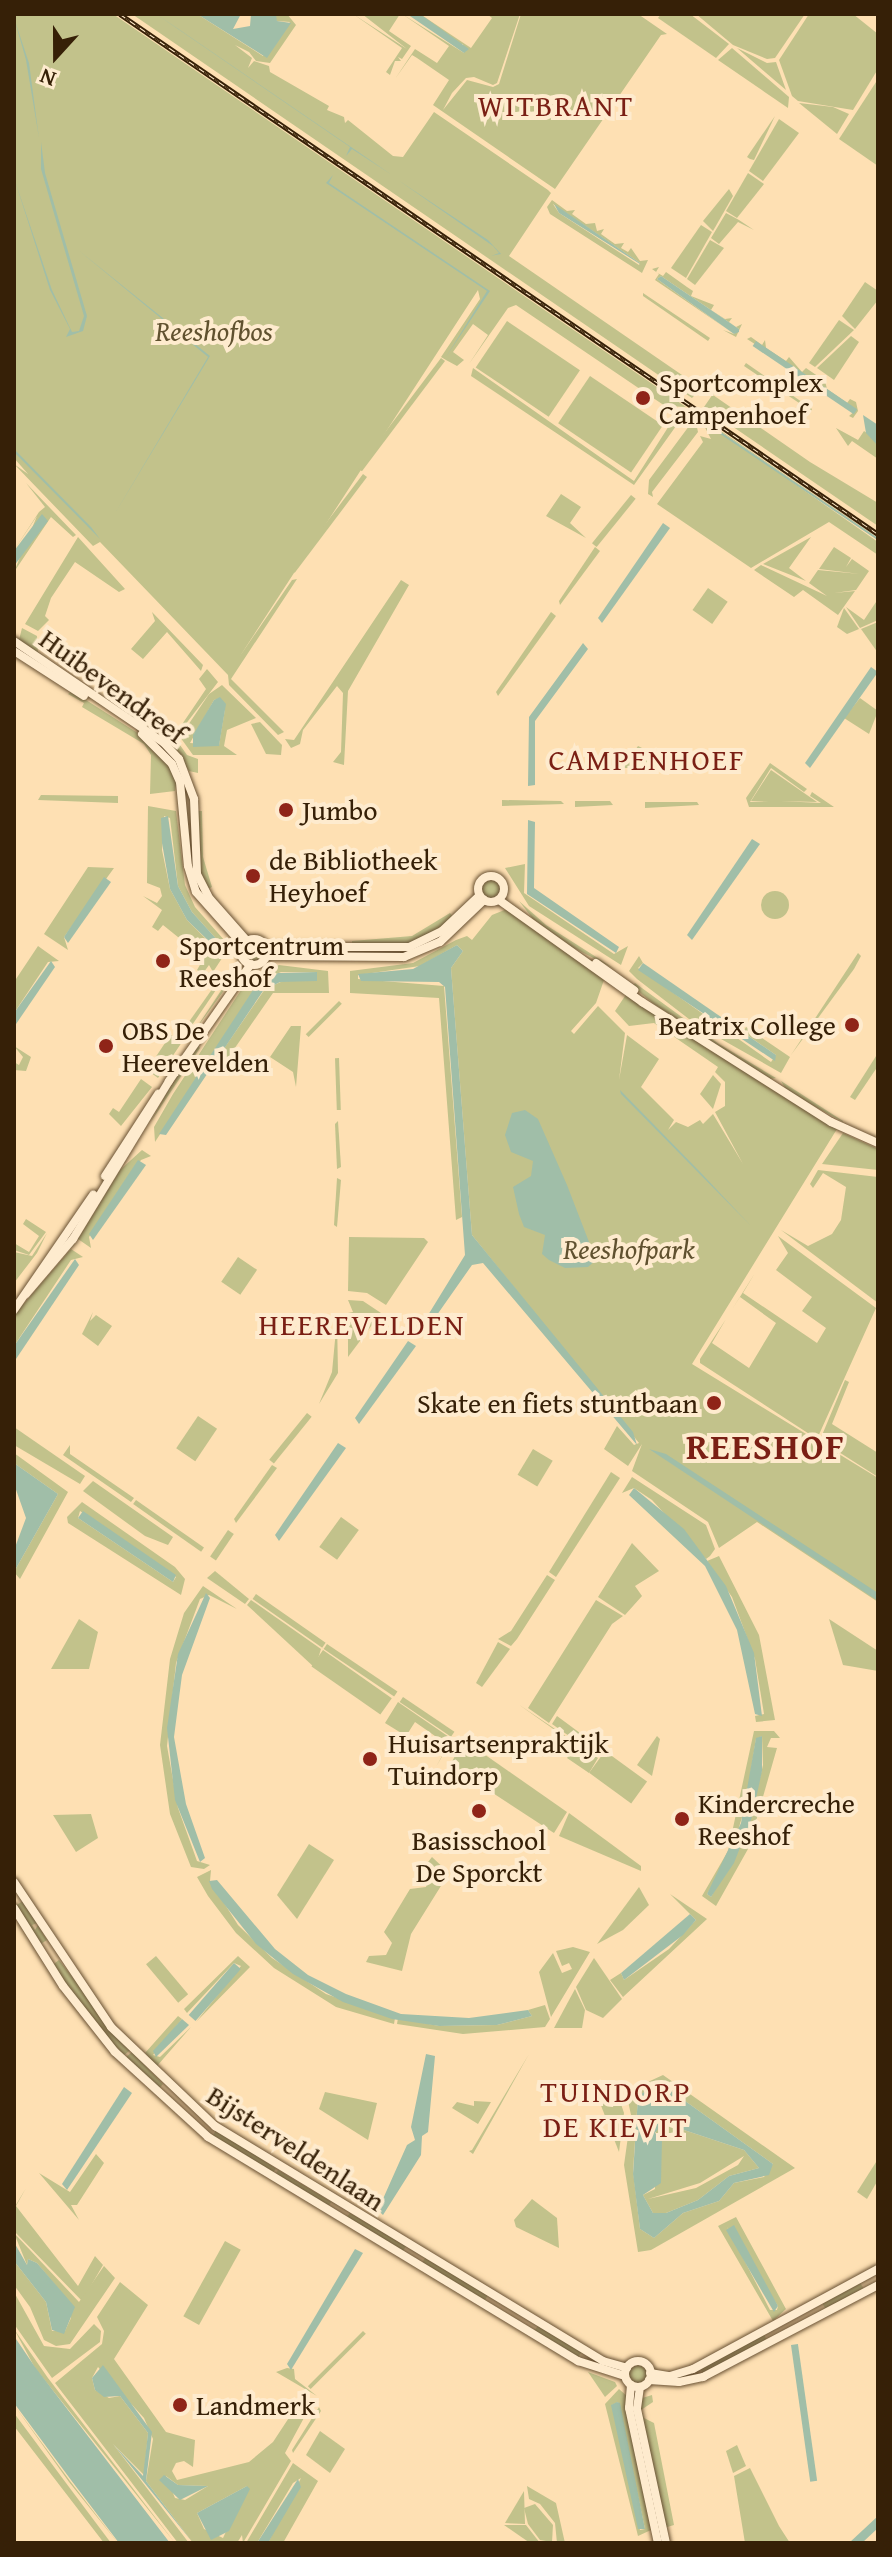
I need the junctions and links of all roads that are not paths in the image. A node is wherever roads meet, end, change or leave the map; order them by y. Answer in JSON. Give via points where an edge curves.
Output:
{"nodes":[{"id":1,"x":14,"y":641,"type":"edge"},
{"id":2,"x":14,"y":651,"type":"edge"},
{"id":3,"x":501,"y":897,"type":"junction"},
{"id":4,"x":482,"y":898,"type":"junction"},
{"id":5,"x":245,"y":943,"type":"junction"},
{"id":6,"x":266,"y":952,"type":"junction"},
{"id":7,"x":248,"y":962,"type":"junction"},
{"id":8,"x":878,"y":1143,"type":"edge"},
{"id":9,"x":14,"y":1310,"type":"edge"},
{"id":10,"x":14,"y":1882,"type":"edge"},
{"id":11,"x":14,"y":1908,"type":"edge"},
{"id":12,"x":878,"y":2269,"type":"edge"},
{"id":13,"x":878,"y":2285,"type":"edge"},
{"id":14,"x":626,"y":2372,"type":"junction"},
{"id":15,"x":650,"y":2376,"type":"junction"},
{"id":16,"x":635,"y":2386,"type":"junction"},
{"id":17,"x":658,"y":2543,"type":"edge"},
{"id":18,"x":666,"y":2543,"type":"edge"}],
"edges":[{"from":1,"to":5,"type":"street","name":"Huibevendreef","via":[[164,743],[179,759],[194,799],[197,874]]},
{"from":2,"to":5,"type":"street","name":"Huibevendreef","via":[[129,724],[172,764],[184,799],[193,884]]},
{"from":3,"to":4,"type":"street"},
{"from":3,"to":4,"type":"street","via":[[503,882],[492,875],[480,881]]},
{"from":3,"to":8,"type":"street","via":[[649,1005],[824,1116]]},
{"from":4,"to":6,"type":"street","via":[[440,942],[416,954],[389,959]]},
{"from":5,"to":6,"type":"street","via":[[259,940]]},
{"from":5,"to":7,"type":"street"},
{"from":6,"to":7,"type":"street"},
{"from":7,"to":9,"type":"street"},
{"from":10,"to":14,"type":"street","name":"Bijsterveldenlaan","via":[[111,2027],[206,2119],[340,2206]]},
{"from":11,"to":14,"type":"street","name":"Bijsterveldenlaan","via":[[63,1986],[115,2052],[208,2137],[578,2361]]},
{"from":12,"to":15,"type":"street","via":[[693,2369]]},
{"from":13,"to":15,"type":"street","via":[[703,2377],[679,2382]]},
{"from":14,"to":15,"type":"street","via":[[640,2362]]},
{"from":14,"to":16,"type":"street"},
{"from":15,"to":16,"type":"street"},
{"from":16,"to":17,"type":"street","via":[[629,2408]]},
{"from":16,"to":18,"type":"street"}]}
